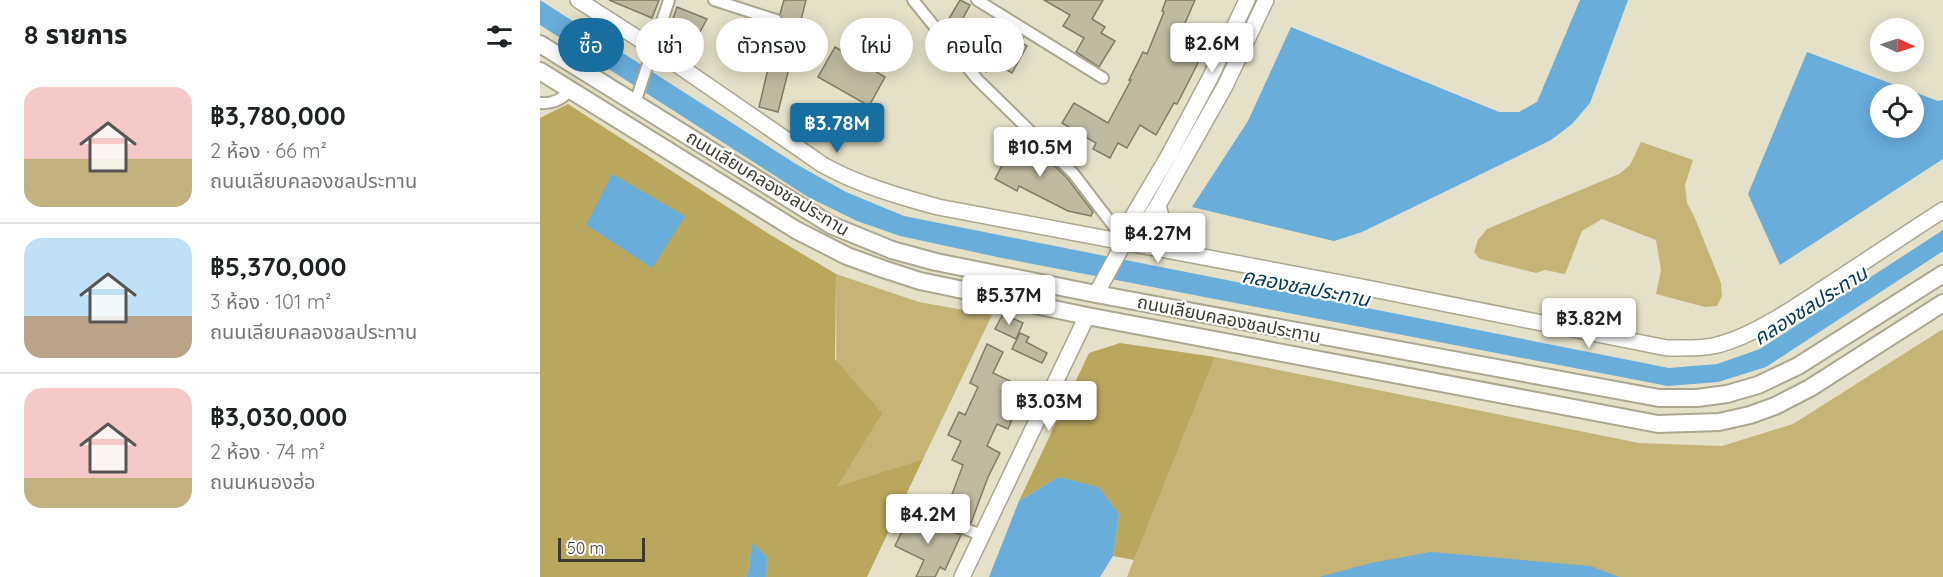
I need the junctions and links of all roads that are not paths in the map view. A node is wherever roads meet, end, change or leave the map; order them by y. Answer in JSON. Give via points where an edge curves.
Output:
{"nodes":[{"id":1,"x":578,"y":0,"type":"edge"},
{"id":2,"x":669,"y":0,"type":"edge"},
{"id":3,"x":714,"y":0,"type":"edge"},
{"id":4,"x":914,"y":0,"type":"edge"},
{"id":5,"x":977,"y":0,"type":"edge"},
{"id":6,"x":1247,"y":0,"type":"edge"},
{"id":7,"x":1266,"y":0,"type":"edge"},
{"id":8,"x":663,"y":18,"type":"edge"},
{"id":9,"x":770,"y":18,"type":"edge"},
{"id":10,"x":636,"y":37,"type":"edge"},
{"id":11,"x":540,"y":44,"type":"edge"},
{"id":12,"x":558,"y":55,"type":"edge"},
{"id":13,"x":540,"y":71,"type":"edge"},
{"id":14,"x":581,"y":72,"type":"edge"},
{"id":15,"x":585,"y":72,"type":"edge"},
{"id":16,"x":645,"y":72,"type":"edge"},
{"id":17,"x":687,"y":72,"type":"edge"},
{"id":18,"x":1103,"y":78,"type":"dead end"},
{"id":19,"x":570,"y":90,"type":"junction"},
{"id":20,"x":635,"y":102,"type":"junction"},
{"id":21,"x":540,"y":103,"type":"edge"},
{"id":22,"x":1158,"y":205,"type":"junction"},
{"id":23,"x":1943,"y":210,"type":"edge"},
{"id":24,"x":1125,"y":241,"type":"junction"},
{"id":25,"x":1196,"y":255,"type":"junction"},
{"id":26,"x":1943,"y":274,"type":"edge"},
{"id":27,"x":1096,"y":294,"type":"junction"},
{"id":28,"x":1943,"y":303,"type":"edge"},
{"id":29,"x":1087,"y":316,"type":"junction"},
{"id":30,"x":915,"y":508,"type":"dead end"},
{"id":31,"x":981,"y":535,"type":"junction"},
{"id":32,"x":962,"y":577,"type":"edge"}],
"edges":[{"from":1,"to":10,"type":"main road"},
{"from":2,"to":8,"type":"street"},
{"from":3,"to":9,"type":"street"},
{"from":4,"to":24,"type":"street","via":[[977,79],[1073,173]]},
{"from":5,"to":18,"type":"street"},
{"from":6,"to":24,"type":"main road","via":[[1210,78],[1127,226]]},
{"from":7,"to":22,"type":"main road","via":[[1225,86]]},
{"from":11,"to":12,"type":"main road","name":"ถนนเลียบคลองชลประทาน"},
{"from":13,"to":19,"type":"main road","name":"ถนนเลียบคลองชลประทาน"},
{"from":14,"to":19,"type":"main road"},
{"from":15,"to":20,"type":"main road","name":"ถนนเลียบคลองชลประทาน"},
{"from":16,"to":20,"type":"street"},
{"from":17,"to":24,"type":"main road","via":[[844,176],[938,207]]},
{"from":19,"to":21,"type":"street","via":[[558,101]]},
{"from":19,"to":29,"type":"main road","name":"ถนนเลียบคลองชลประทาน","via":[[796,230],[847,256],[920,281]]},
{"from":20,"to":27,"type":"main road","name":"ถนนเลียบคลองชลประทาน","via":[[831,225],[865,240],[936,262]]},
{"from":22,"to":24,"type":"main road","via":[[1139,234]]},
{"from":22,"to":25,"type":"main road","via":[[1166,231]]},
{"from":23,"to":25,"type":"main road","via":[[1790,310],[1734,339],[1691,348],[1667,348]]},
{"from":24,"to":25,"type":"main road"},
{"from":24,"to":27,"type":"main road"},
{"from":26,"to":27,"type":"main road","name":"ถนนเลียบคลองชลประทาน","via":[[1798,366],[1758,385],[1697,398],[1659,398]]},
{"from":27,"to":29,"type":"main road"},
{"from":28,"to":29,"type":"main road","name":"ถนนเลียบคลองชลประทาน","via":[[1775,406],[1719,422],[1687,424],[1658,423]]},
{"from":29,"to":31,"type":"main road"},
{"from":30,"to":31,"type":"street"},
{"from":31,"to":32,"type":"main road"}]}
